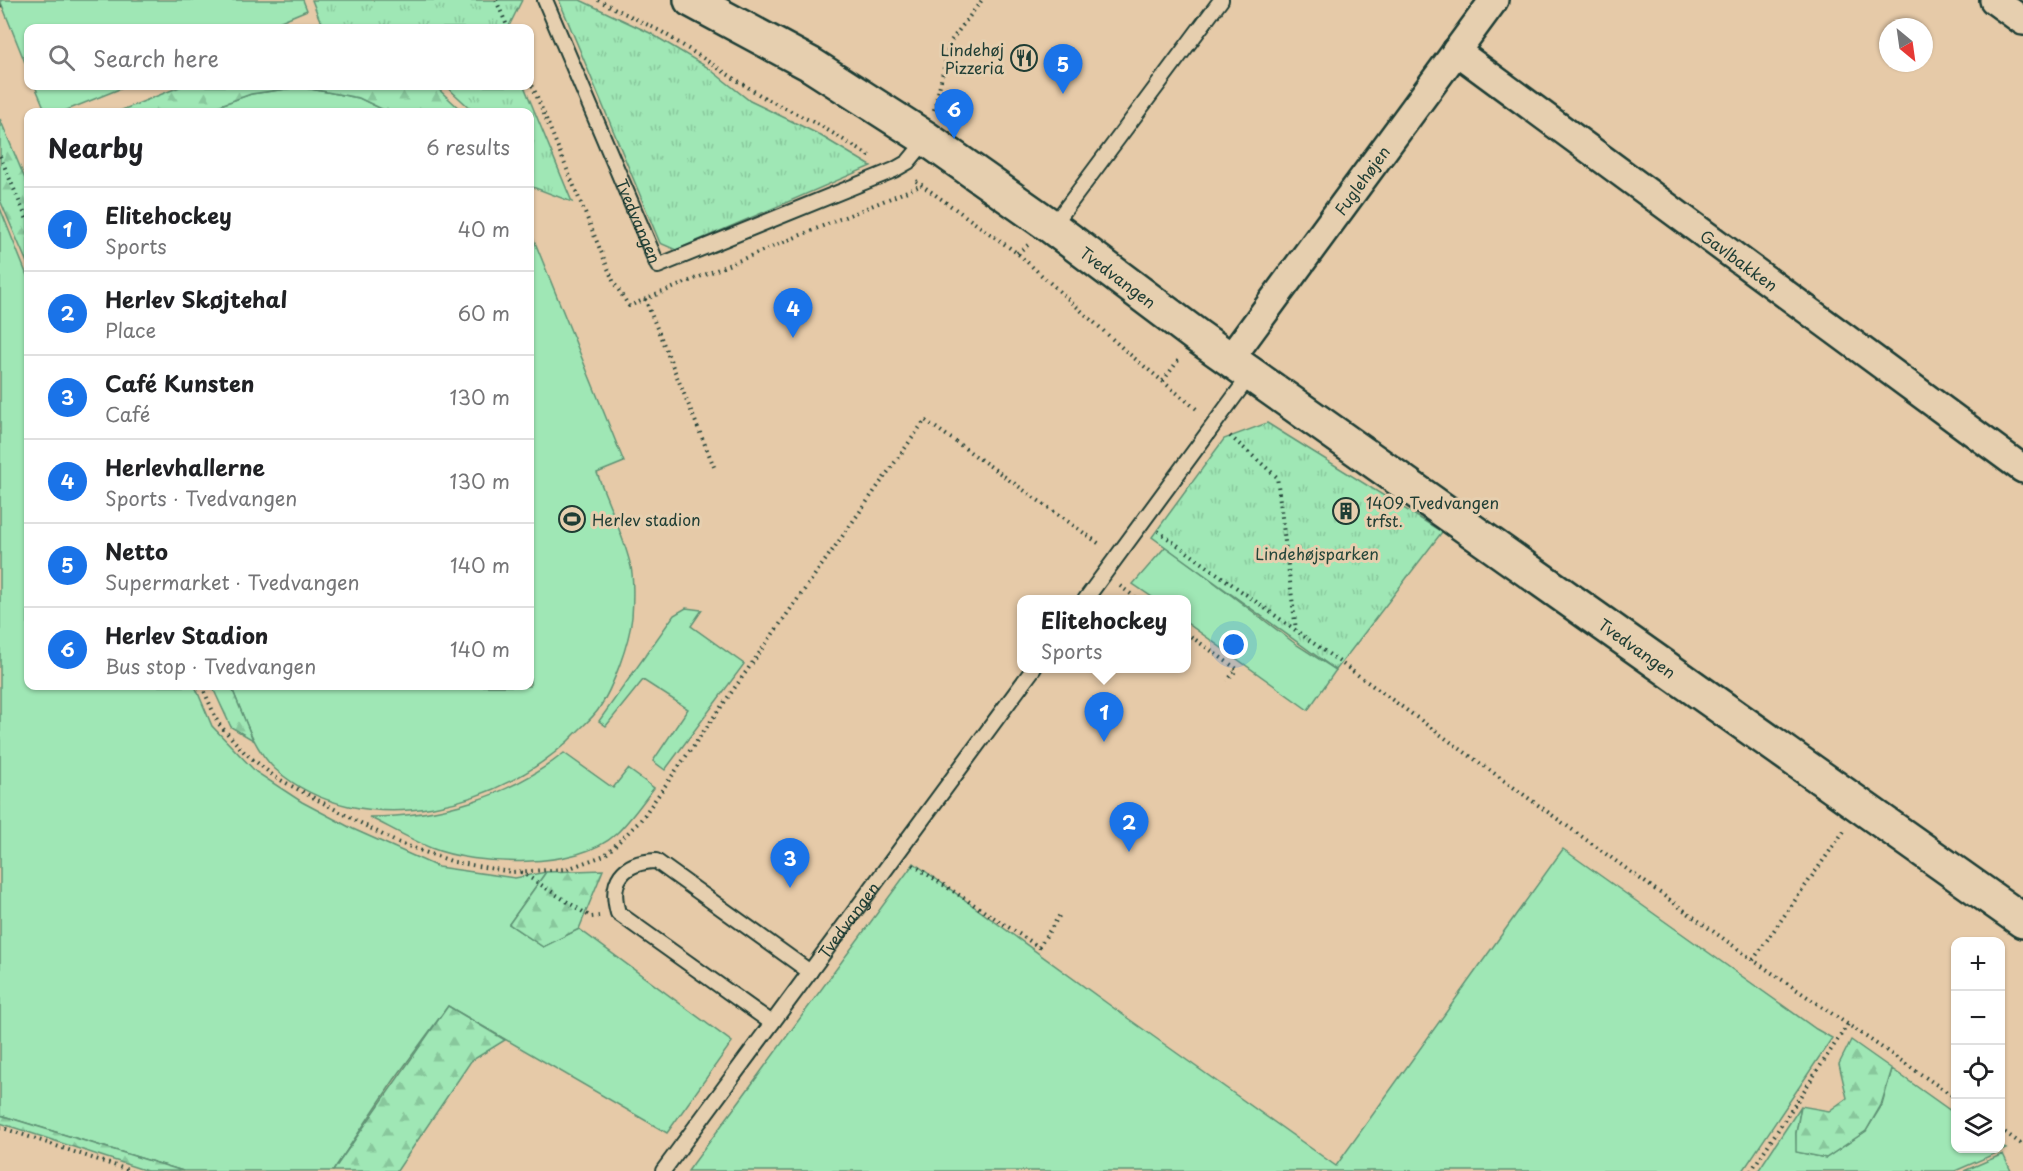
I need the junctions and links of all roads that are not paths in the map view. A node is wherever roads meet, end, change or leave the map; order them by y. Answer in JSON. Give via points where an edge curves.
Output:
{"nodes":[{"id":1,"x":545,"y":0,"type":"edge"},
{"id":2,"x":691,"y":0,"type":"edge"},
{"id":3,"x":1221,"y":0,"type":"edge"},
{"id":4,"x":1494,"y":0,"type":"edge"},
{"id":5,"x":1994,"y":0,"type":"edge"},
{"id":6,"x":2023,"y":21,"type":"edge"},
{"id":7,"x":1456,"y":51,"type":"junction"},
{"id":8,"x":927,"y":140,"type":"junction"},
{"id":9,"x":1052,"y":227,"type":"junction"},
{"id":10,"x":1240,"y":366,"type":"junction"},
{"id":11,"x":2023,"y":469,"type":"edge"},
{"id":12,"x":1089,"y":595,"type":"edge"},
{"id":13,"x":1031,"y":673,"type":"edge"},
{"id":14,"x":2023,"y":921,"type":"edge"},
{"id":15,"x":810,"y":972,"type":"junction"},
{"id":16,"x":772,"y":1023,"type":"junction"},
{"id":17,"x":663,"y":1171,"type":"edge"}],
"edges":[{"from":1,"to":8,"type":"lane","name":"Tvedvangen","via":[[658,266],[894,171],[908,162]]},
{"from":2,"to":8,"type":"street","name":"Tvedvangen","via":[[810,64]]},
{"from":3,"to":9,"type":"lane"},
{"from":4,"to":7,"type":"street","name":"Fuglehøjen"},
{"from":5,"to":6,"type":"street"},
{"from":7,"to":10,"type":"street","name":"Fuglehøjen"},
{"from":7,"to":11,"type":"street","name":"Gavlbakken"},
{"from":8,"to":9,"type":"street","name":"Tvedvangen"},
{"from":9,"to":10,"type":"street","name":"Tvedvangen"},
{"from":10,"to":12,"type":"lane","via":[[1214,423]]},
{"from":10,"to":14,"type":"street","name":"Tvedvangen"},
{"from":13,"to":15,"type":"lane","name":"Tvedvangen"},
{"from":15,"to":16,"type":"lane","name":"Tvedvangen"},
{"from":15,"to":16,"type":"lane","via":[[656,861],[640,861],[626,869],[617,882],[614,897],[618,913]]},
{"from":16,"to":17,"type":"lane","name":"Tvedvangen"}]}
